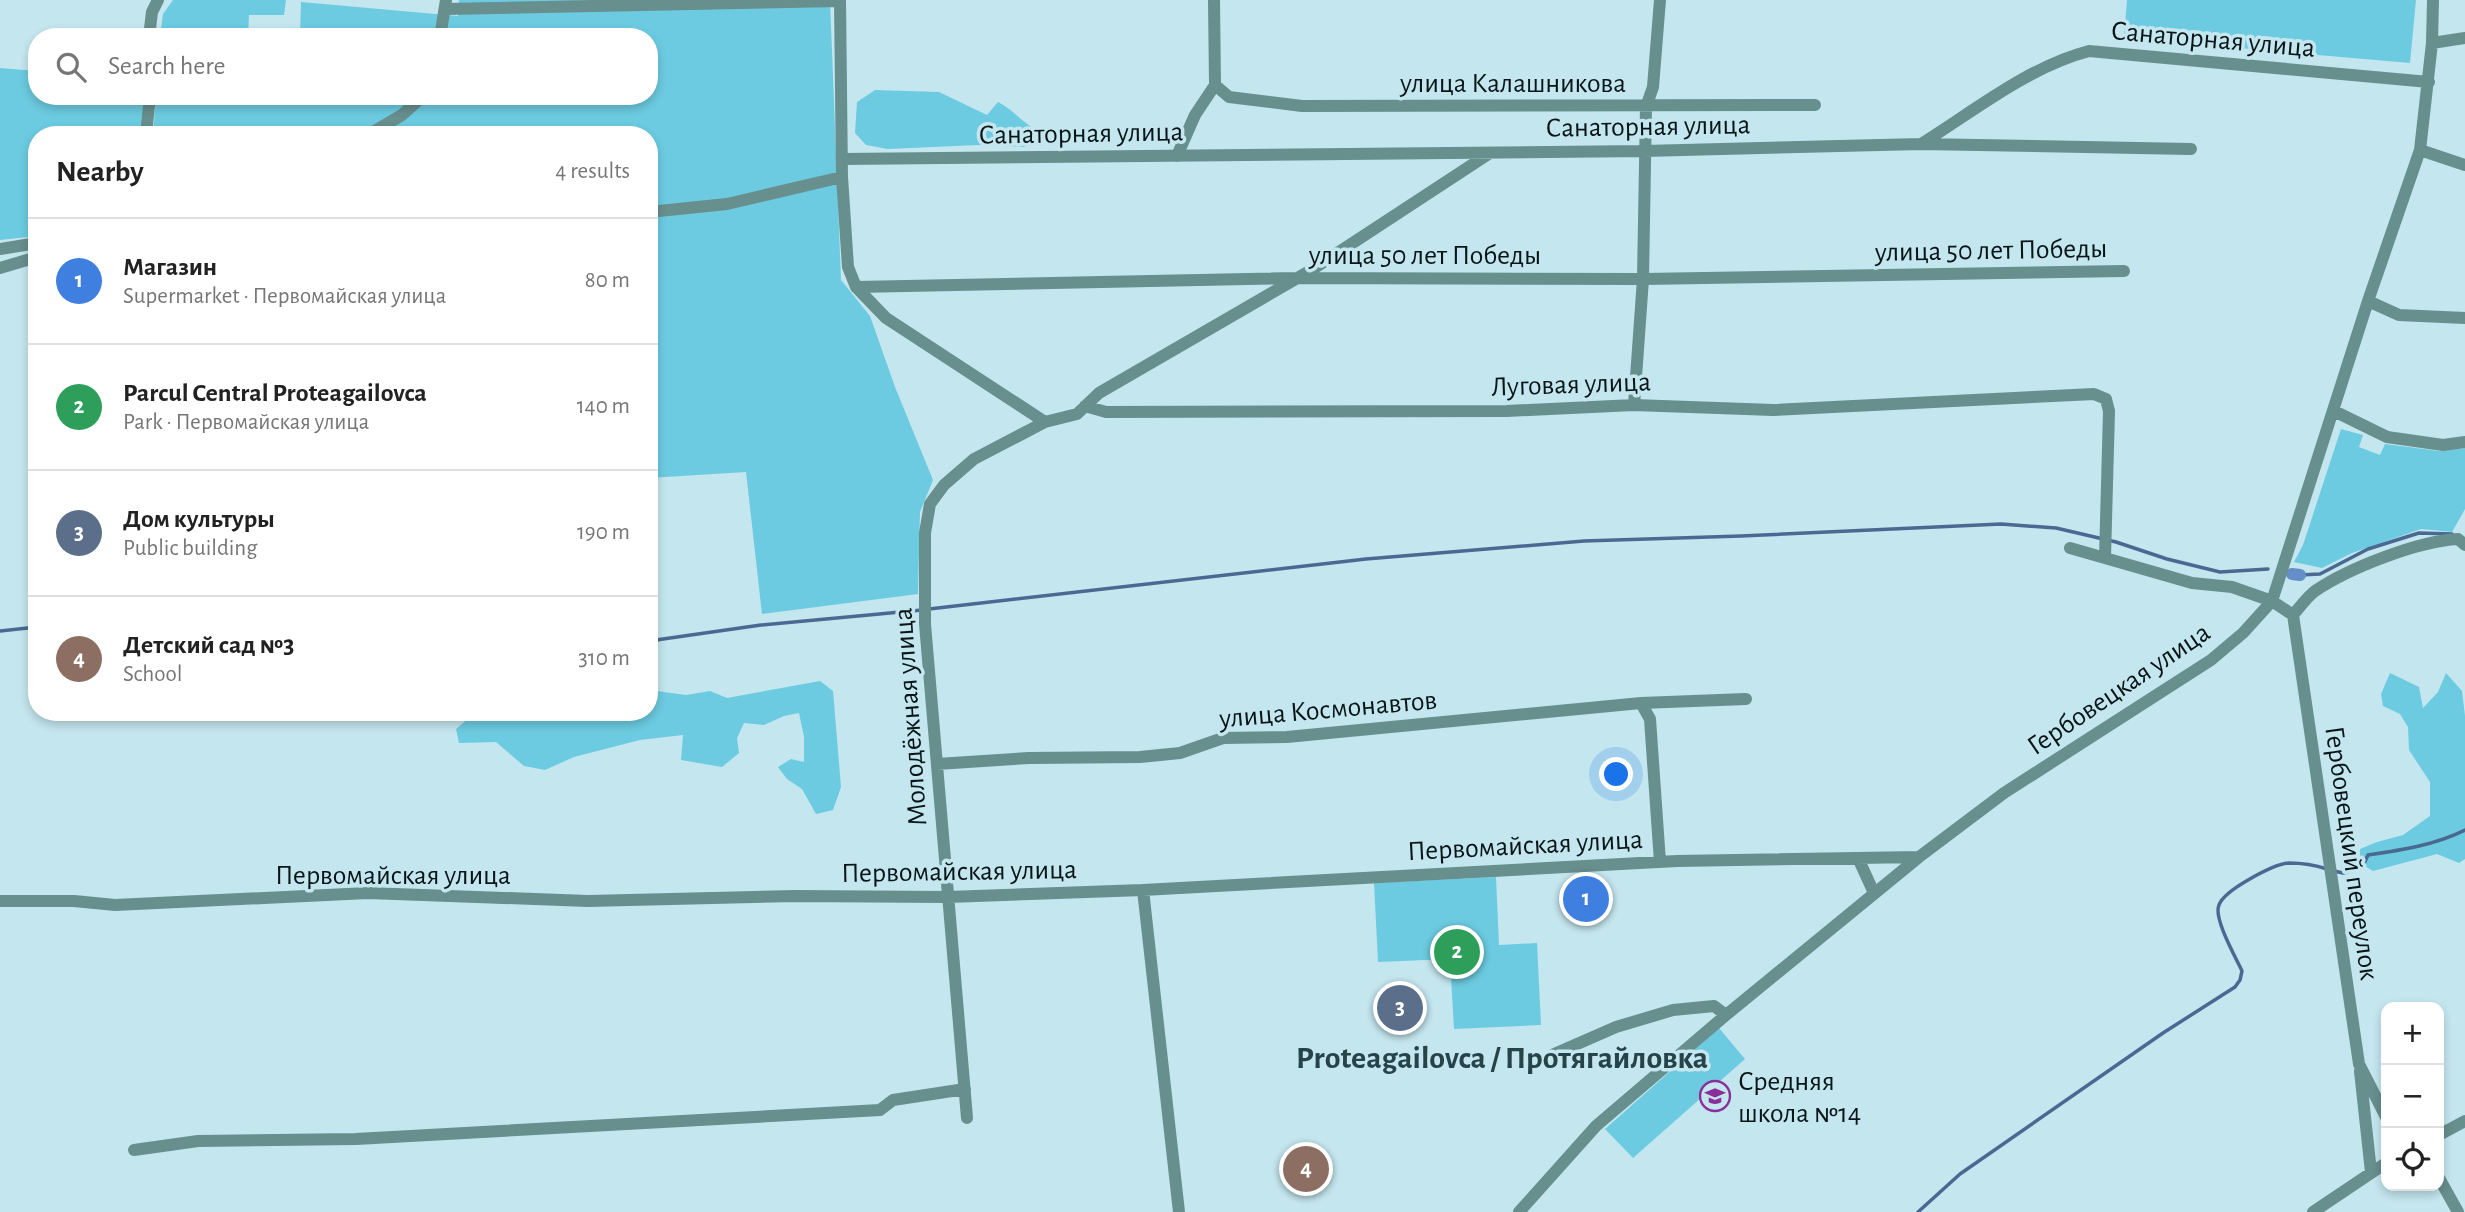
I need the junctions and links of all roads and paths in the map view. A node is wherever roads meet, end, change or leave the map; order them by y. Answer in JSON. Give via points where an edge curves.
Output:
{"nodes":[{"id":1,"x":158,"y":0,"type":"edge"},
{"id":2,"x":840,"y":0,"type":"edge"},
{"id":3,"x":1214,"y":0,"type":"edge"},
{"id":4,"x":1660,"y":0,"type":"edge"},
{"id":5,"x":2433,"y":0,"type":"edge"},
{"id":6,"x":446,"y":4,"type":"edge"},
{"id":7,"x":150,"y":28,"type":"edge"},
{"id":8,"x":442,"y":28,"type":"edge"},
{"id":9,"x":2465,"y":38,"type":"edge"},
{"id":10,"x":2432,"y":43,"type":"junction"},
{"id":11,"x":2429,"y":82,"type":"junction"},
{"id":12,"x":1215,"y":85,"type":"junction"},
{"id":13,"x":149,"y":105,"type":"edge"},
{"id":14,"x":414,"y":105,"type":"edge"},
{"id":15,"x":1815,"y":105,"type":"dead end"},
{"id":16,"x":1647,"y":107,"type":"junction"},
{"id":17,"x":147,"y":126,"type":"edge"},
{"id":18,"x":384,"y":126,"type":"edge"},
{"id":19,"x":1921,"y":144,"type":"junction"},
{"id":20,"x":2191,"y":149,"type":"dead end"},
{"id":21,"x":2420,"y":150,"type":"junction"},
{"id":22,"x":1644,"y":151,"type":"junction"},
{"id":23,"x":1490,"y":152,"type":"junction"},
{"id":24,"x":1177,"y":156,"type":"junction"},
{"id":25,"x":842,"y":159,"type":"junction"},
{"id":26,"x":2465,"y":165,"type":"edge"},
{"id":27,"x":842,"y":177,"type":"junction"},
{"id":28,"x":658,"y":211,"type":"edge"},
{"id":29,"x":28,"y":244,"type":"edge"},
{"id":30,"x":0,"y":249,"type":"edge"},
{"id":31,"x":28,"y":260,"type":"edge"},
{"id":32,"x":0,"y":268,"type":"edge"},
{"id":33,"x":2124,"y":271,"type":"dead end"},
{"id":34,"x":1296,"y":278,"type":"junction"},
{"id":35,"x":1643,"y":279,"type":"junction"},
{"id":36,"x":856,"y":287,"type":"junction"},
{"id":37,"x":2368,"y":301,"type":"junction"},
{"id":38,"x":2465,"y":318,"type":"edge"},
{"id":39,"x":1634,"y":405,"type":"junction"},
{"id":40,"x":1085,"y":406,"type":"junction"},
{"id":41,"x":2334,"y":411,"type":"junction"},
{"id":42,"x":1045,"y":422,"type":"junction"},
{"id":43,"x":2465,"y":442,"type":"edge"},
{"id":44,"x":2465,"y":544,"type":"edge"},
{"id":45,"x":2106,"y":545,"type":"junction"},
{"id":46,"x":2070,"y":548,"type":"dead end"},
{"id":47,"x":2272,"y":601,"type":"junction"},
{"id":48,"x":2292,"y":615,"type":"junction"},
{"id":49,"x":1746,"y":699,"type":"dead end"},
{"id":50,"x":1641,"y":703,"type":"junction"},
{"id":51,"x":937,"y":764,"type":"junction"},
{"id":52,"x":1919,"y":857,"type":"junction"},
{"id":53,"x":1858,"y":858,"type":"junction"},
{"id":54,"x":1660,"y":862,"type":"junction"},
{"id":55,"x":1143,"y":890,"type":"junction"},
{"id":56,"x":1874,"y":893,"type":"junction"},
{"id":57,"x":948,"y":897,"type":"junction"},
{"id":58,"x":0,"y":901,"type":"edge"},
{"id":59,"x":1726,"y":1015,"type":"junction"},
{"id":60,"x":1552,"y":1055,"type":"dead end"},
{"id":61,"x":2359,"y":1064,"type":"junction"},
{"id":62,"x":965,"y":1089,"type":"junction"},
{"id":63,"x":2381,"y":1107,"type":"edge"},
{"id":64,"x":967,"y":1118,"type":"dead end"},
{"id":65,"x":2465,"y":1121,"type":"edge"},
{"id":66,"x":2444,"y":1132,"type":"edge"},
{"id":67,"x":134,"y":1150,"type":"dead end"},
{"id":68,"x":2381,"y":1166,"type":"edge"},
{"id":69,"x":2371,"y":1172,"type":"junction"},
{"id":70,"x":2444,"y":1187,"type":"edge"},
{"id":71,"x":1179,"y":1212,"type":"edge"},
{"id":72,"x":1519,"y":1212,"type":"edge"},
{"id":73,"x":2313,"y":1212,"type":"edge"},
{"id":74,"x":2458,"y":1212,"type":"edge"}],
"edges":[{"from":1,"to":7,"type":"street"},
{"from":2,"to":6,"type":"street"},
{"from":2,"to":25,"type":"street"},
{"from":3,"to":12,"type":"street"},
{"from":4,"to":16,"type":"street","via":[[1653,87]]},
{"from":5,"to":10,"type":"street","name":"Гербовецкая улица"},
{"from":6,"to":8,"type":"street"},
{"from":9,"to":10,"type":"street"},
{"from":10,"to":11,"type":"street","name":"Гербовецкая улица"},
{"from":11,"to":19,"type":"street","name":"Санаторная улица","via":[[2089,51],[2030,76]]},
{"from":11,"to":21,"type":"street","name":"Гербовецкая улица"},
{"from":12,"to":16,"type":"street","name":"улица Калашникова","via":[[1229,97],[1302,106]]},
{"from":12,"to":24,"type":"street"},
{"from":13,"to":17,"type":"street"},
{"from":14,"to":18,"type":"street"},
{"from":15,"to":16,"type":"street","name":"улица Калашникова"},
{"from":16,"to":22,"type":"street"},
{"from":19,"to":20,"type":"street"},
{"from":19,"to":22,"type":"street","name":"Санаторная улица"},
{"from":21,"to":26,"type":"street"},
{"from":21,"to":37,"type":"street","name":"Гербовецкая улица"},
{"from":22,"to":23,"type":"street","name":"Санаторная улица"},
{"from":22,"to":35,"type":"street"},
{"from":23,"to":24,"type":"street","name":"Санаторная улица"},
{"from":23,"to":34,"type":"street","name":"Молодёжная улица"},
{"from":24,"to":25,"type":"street","name":"Санаторная улица"},
{"from":25,"to":27,"type":"street"},
{"from":27,"to":28,"type":"street","via":[[727,204]]},
{"from":27,"to":36,"type":"street","via":[[848,267]]},
{"from":29,"to":30,"type":"street"},
{"from":31,"to":32,"type":"street"},
{"from":33,"to":35,"type":"street","name":"улица 50 лет Победы"},
{"from":34,"to":35,"type":"street","name":"улица 50 лет Победы"},
{"from":34,"to":36,"type":"street","name":"улица 50 лет Победы"},
{"from":34,"to":40,"type":"street","name":"Молодёжная улица","via":[[1098,393]]},
{"from":35,"to":39,"type":"street"},
{"from":36,"to":42,"type":"street","via":[[886,318]]},
{"from":37,"to":38,"type":"street","via":[[2399,315]]},
{"from":37,"to":41,"type":"street","name":"Гербовецкая улица"},
{"from":39,"to":40,"type":"street","name":"Луговая улица","via":[[1507,411],[1120,412]]},
{"from":39,"to":45,"type":"street","name":"Луговая улица","via":[[1773,410],[2094,394],[2106,398],[2109,411]]},
{"from":40,"to":42,"type":"street","name":"Молодёжная улица","via":[[1077,414]]},
{"from":41,"to":43,"type":"street","via":[[2386,437],[2443,445]]},
{"from":41,"to":47,"type":"street","name":"Гербовецкая улица"},
{"from":42,"to":51,"type":"street","name":"Молодёжная улица","via":[[974,459],[930,504],[924,596]]},
{"from":44,"to":48,"type":"street","via":[[2458,539],[2424,544],[2360,568],[2313,592]]},
{"from":45,"to":46,"type":"street"},
{"from":45,"to":47,"type":"street","via":[[2192,583],[2232,587]]},
{"from":47,"to":48,"type":"street"},
{"from":47,"to":52,"type":"street","name":"Гербовецкая улица","via":[[2211,660],[2004,793]]},
{"from":48,"to":61,"type":"street","name":"Гербовецкий переулок"},
{"from":49,"to":50,"type":"street","name":"улица Космонавтов"},
{"from":50,"to":51,"type":"street","name":"улица Космонавтов","via":[[1287,737],[1223,738],[1180,753],[1140,757]]},
{"from":50,"to":54,"type":"street","via":[[1650,719]]},
{"from":51,"to":57,"type":"street","name":"Молодёжная улица"},
{"from":52,"to":53,"type":"street","name":"Первомайская улица"},
{"from":52,"to":56,"type":"street","name":"Гербовецкая улица"},
{"from":53,"to":54,"type":"street","name":"Первомайская улица"},
{"from":53,"to":56,"type":"street"},
{"from":54,"to":55,"type":"street","name":"Первомайская улица"},
{"from":55,"to":57,"type":"street","name":"Первомайская улица"},
{"from":55,"to":71,"type":"street"},
{"from":56,"to":59,"type":"street","name":"Гербовецкая улица"},
{"from":57,"to":58,"type":"street","name":"Первомайская улица","via":[[588,901],[368,893],[116,905]]},
{"from":57,"to":62,"type":"street","name":"Молодёжная улица"},
{"from":59,"to":60,"type":"street","via":[[1714,1006],[1672,1010],[1616,1027]]},
{"from":59,"to":72,"type":"street","name":"Гербовецкая улица","via":[[1596,1126]]},
{"from":61,"to":63,"type":"street","name":"Гербовецкий переулок"},
{"from":61,"to":69,"type":"street"},
{"from":62,"to":64,"type":"street","name":"Молодёжная улица"},
{"from":62,"to":67,"type":"street","via":[[893,1100],[880,1110],[356,1139],[198,1141]]},
{"from":65,"to":66,"type":"street"},
{"from":68,"to":69,"type":"street"},
{"from":69,"to":73,"type":"street"},
{"from":70,"to":74,"type":"street"}]}
